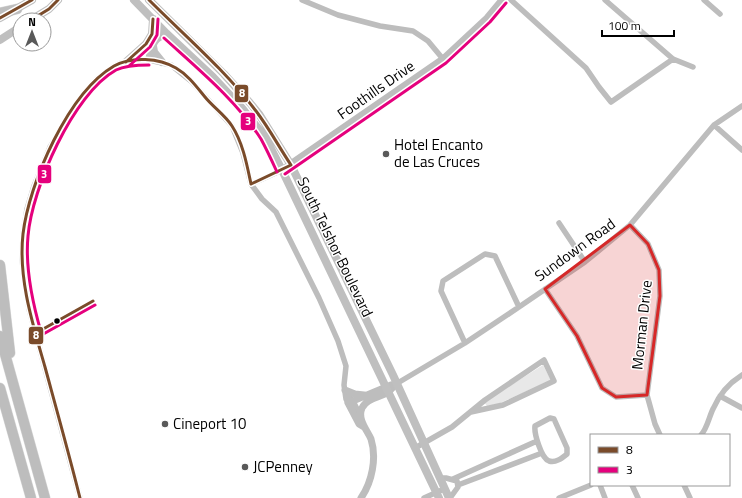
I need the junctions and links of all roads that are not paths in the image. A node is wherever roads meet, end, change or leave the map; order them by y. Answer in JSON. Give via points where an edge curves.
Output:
{"nodes":[{"id":1,"x":32,"y":0,"type":"edge"},
{"id":2,"x":58,"y":0,"type":"edge"},
{"id":3,"x":134,"y":0,"type":"edge"},
{"id":4,"x":149,"y":0,"type":"edge"},
{"id":5,"x":302,"y":0,"type":"edge"},
{"id":6,"x":502,"y":0,"type":"edge"},
{"id":7,"x":511,"y":0,"type":"edge"},
{"id":8,"x":605,"y":0,"type":"edge"},
{"id":9,"x":704,"y":0,"type":"edge"},
{"id":10,"x":17,"y":9,"type":"junction"},
{"id":11,"x":43,"y":12,"type":"edge"},
{"id":12,"x":0,"y":13,"type":"edge"},
{"id":13,"x":720,"y":14,"type":"dead end"},
{"id":14,"x":0,"y":18,"type":"edge"},
{"id":15,"x":153,"y":19,"type":"junction"},
{"id":16,"x":12,"y":32,"type":"edge"},
{"id":17,"x":167,"y":34,"type":"junction"},
{"id":18,"x":0,"y":40,"type":"edge"},
{"id":19,"x":174,"y":41,"type":"junction"},
{"id":20,"x":149,"y":45,"type":"junction"},
{"id":21,"x":443,"y":59,"type":"junction"},
{"id":22,"x":673,"y":59,"type":"junction"},
{"id":23,"x":147,"y":60,"type":"junction"},
{"id":24,"x":126,"y":62,"type":"junction"},
{"id":25,"x":162,"y":62,"type":"junction"},
{"id":26,"x":213,"y":64,"type":"junction"},
{"id":27,"x":693,"y":67,"type":"dead end"},
{"id":28,"x":742,"y":106,"type":"edge"},
{"id":29,"x":714,"y":124,"type":"junction"},
{"id":30,"x":742,"y":150,"type":"edge"},
{"id":31,"x":291,"y":165,"type":"junction"},
{"id":32,"x":282,"y":170,"type":"junction"},
{"id":33,"x":252,"y":184,"type":"junction"},
{"id":34,"x":559,"y":223,"type":"dead end"},
{"id":35,"x":630,"y":226,"type":"junction"},
{"id":36,"x":585,"y":262,"type":"junction"},
{"id":37,"x":0,"y":264,"type":"edge"},
{"id":38,"x":545,"y":289,"type":"junction"},
{"id":39,"x":519,"y":307,"type":"junction"},
{"id":40,"x":0,"y":336,"type":"edge"},
{"id":41,"x":465,"y":343,"type":"junction"},
{"id":42,"x":742,"y":375,"type":"edge"},
{"id":43,"x":13,"y":381,"type":"junction"},
{"id":44,"x":396,"y":384,"type":"junction"},
{"id":45,"x":0,"y":388,"type":"edge"},
{"id":46,"x":345,"y":390,"type":"junction"},
{"id":47,"x":387,"y":390,"type":"junction"},
{"id":48,"x":647,"y":396,"type":"junction"},
{"id":49,"x":720,"y":396,"type":"junction"},
{"id":50,"x":367,"y":398,"type":"junction"},
{"id":51,"x":352,"y":405,"type":"junction"},
{"id":52,"x":742,"y":408,"type":"edge"},
{"id":53,"x":471,"y":412,"type":"junction"},
{"id":54,"x":361,"y":417,"type":"junction"},
{"id":55,"x":364,"y":427,"type":"junction"},
{"id":56,"x":660,"y":434,"type":"edge"},
{"id":57,"x":701,"y":434,"type":"edge"},
{"id":58,"x":537,"y":441,"type":"junction"},
{"id":59,"x":424,"y":444,"type":"junction"},
{"id":60,"x":415,"y":448,"type":"junction"},
{"id":61,"x":542,"y":453,"type":"junction"},
{"id":62,"x":440,"y":478,"type":"junction"},
{"id":63,"x":453,"y":479,"type":"junction"},
{"id":64,"x":458,"y":485,"type":"junction"},
{"id":65,"x":590,"y":485,"type":"edge"},
{"id":66,"x":600,"y":486,"type":"edge"},
{"id":67,"x":632,"y":486,"type":"edge"},
{"id":68,"x":684,"y":486,"type":"edge"},
{"id":69,"x":444,"y":489,"type":"junction"},
{"id":70,"x":438,"y":495,"type":"edge"},
{"id":71,"x":31,"y":498,"type":"edge"},
{"id":72,"x":45,"y":498,"type":"edge"},
{"id":73,"x":80,"y":498,"type":"edge"},
{"id":74,"x":361,"y":498,"type":"edge"},
{"id":75,"x":424,"y":498,"type":"edge"},
{"id":76,"x":449,"y":498,"type":"edge"},
{"id":77,"x":559,"y":498,"type":"edge"},
{"id":78,"x":605,"y":498,"type":"edge"},
{"id":79,"x":638,"y":498,"type":"edge"},
{"id":80,"x":690,"y":498,"type":"edge"}],
"edges":[{"from":1,"to":10,"type":"main road"},
{"from":2,"to":11,"type":"main road"},
{"from":3,"to":15,"type":"main road","name":"South Telshor Boulevard"},
{"from":4,"to":26,"type":"main road","name":"South Telshor Boulevard"},
{"from":5,"to":21,"type":"street","via":[[338,15],[413,31],[428,41]]},
{"from":6,"to":21,"type":"street","name":"Foothills Drive","via":[[488,18]]},
{"from":7,"to":22,"type":"street","via":[[586,68],[611,102]]},
{"from":8,"to":22,"type":"street"},
{"from":9,"to":13,"type":"street"},
{"from":10,"to":12,"type":"highway"},
{"from":10,"to":14,"type":"main road"},
{"from":15,"to":17,"type":"main road","name":"South Telshor Boulevard"},
{"from":15,"to":20,"type":"main road"},
{"from":16,"to":18,"type":"main road"},
{"from":17,"to":19,"type":"main road","name":"South Telshor Boulevard"},
{"from":17,"to":20,"type":"main road","via":[[158,36]]},
{"from":19,"to":26,"type":"main road","via":[[206,64]]},
{"from":19,"to":32,"type":"main road","name":"South Telshor Boulevard","via":[[242,108],[265,137]]},
{"from":20,"to":23,"type":"main road"},
{"from":20,"to":24,"type":"main road"},
{"from":20,"to":25,"type":"main road"},
{"from":21,"to":31,"type":"street","name":"Foothills Drive"},
{"from":22,"to":27,"type":"street"},
{"from":23,"to":24,"type":"street"},
{"from":23,"to":25,"type":"street"},
{"from":24,"to":73,"type":"street","via":[[113,67],[97,79],[65,121],[50,147],[34,186],[23,235],[23,273],[29,309]]},
{"from":25,"to":33,"type":"street","via":[[171,65],[191,81],[232,126],[244,153]]},
{"from":26,"to":31,"type":"main road","name":"South Telshor Boulevard","via":[[250,102]]},
{"from":28,"to":29,"type":"street","name":"Sundown Road"},
{"from":29,"to":30,"type":"street"},
{"from":29,"to":35,"type":"street","name":"Sundown Road"},
{"from":31,"to":32,"type":"street","name":"Foothills Drive"},
{"from":31,"to":44,"type":"main road","name":"South Telshor Boulevard"},
{"from":32,"to":33,"type":"street","name":"Foothills Drive"},
{"from":32,"to":47,"type":"main road","name":"South Telshor Boulevard"},
{"from":33,"to":46,"type":"street","via":[[262,199],[276,212],[334,330],[346,366]]},
{"from":34,"to":36,"type":"street"},
{"from":35,"to":36,"type":"street","name":"Sundown Road"},
{"from":35,"to":48,"type":"street","name":"Morman Drive","via":[[648,244],[659,270],[660,296]]},
{"from":36,"to":38,"type":"street","name":"Sundown Road"},
{"from":37,"to":43,"type":"highway"},
{"from":38,"to":39,"type":"street","name":"Sundown Road"},
{"from":38,"to":48,"type":"street","via":[[577,336],[602,388],[616,397]]},
{"from":39,"to":41,"type":"street","name":"Sundown Road"},
{"from":39,"to":41,"type":"street","via":[[495,256],[485,254],[443,281],[441,291]]},
{"from":40,"to":43,"type":"highway"},
{"from":41,"to":44,"type":"street","name":"Sundown Road"},
{"from":42,"to":49,"type":"street"},
{"from":43,"to":72,"type":"highway"},
{"from":44,"to":47,"type":"street","name":"Sundown Road"},
{"from":44,"to":59,"type":"main road","name":"South Telshor Boulevard"},
{"from":45,"to":71,"type":"highway"},
{"from":46,"to":50,"type":"street"},
{"from":46,"to":51,"type":"street"},
{"from":47,"to":50,"type":"street","name":"Sundown Road"},
{"from":47,"to":60,"type":"main road","name":"South Telshor Boulevard"},
{"from":48,"to":56,"type":"street","name":"Morman Drive"},
{"from":49,"to":52,"type":"street"},
{"from":49,"to":57,"type":"street"},
{"from":50,"to":51,"type":"street","name":"Sundown Road"},
{"from":50,"to":54,"type":"street"},
{"from":51,"to":54,"type":"street"},
{"from":51,"to":55,"type":"street","via":[[359,424]]},
{"from":53,"to":53,"type":"street","via":[[485,400],[544,360],[554,381],[503,405]]},
{"from":53,"to":59,"type":"street"},
{"from":54,"to":55,"type":"street"},
{"from":55,"to":74,"type":"street","via":[[370,438],[374,461]]},
{"from":58,"to":61,"type":"street"},
{"from":58,"to":61,"type":"street","via":[[535,426],[550,418],[554,419],[567,448],[567,454],[558,460],[549,461]]},
{"from":58,"to":63,"type":"street"},
{"from":59,"to":60,"type":"street"},
{"from":59,"to":62,"type":"main road","name":"South Telshor Boulevard"},
{"from":60,"to":70,"type":"main road","name":"South Telshor Boulevard"},
{"from":61,"to":64,"type":"street"},
{"from":62,"to":63,"type":"street"},
{"from":62,"to":69,"type":"main road","name":"South Telshor Boulevard"},
{"from":63,"to":64,"type":"street"},
{"from":64,"to":76,"type":"street","via":[[455,493]]},
{"from":65,"to":77,"type":"street"},
{"from":66,"to":78,"type":"street"},
{"from":67,"to":79,"type":"street"},
{"from":68,"to":80,"type":"street"},
{"from":69,"to":70,"type":"street"},
{"from":69,"to":76,"type":"main road","name":"South Telshor Boulevard"},
{"from":70,"to":75,"type":"street"}]}
